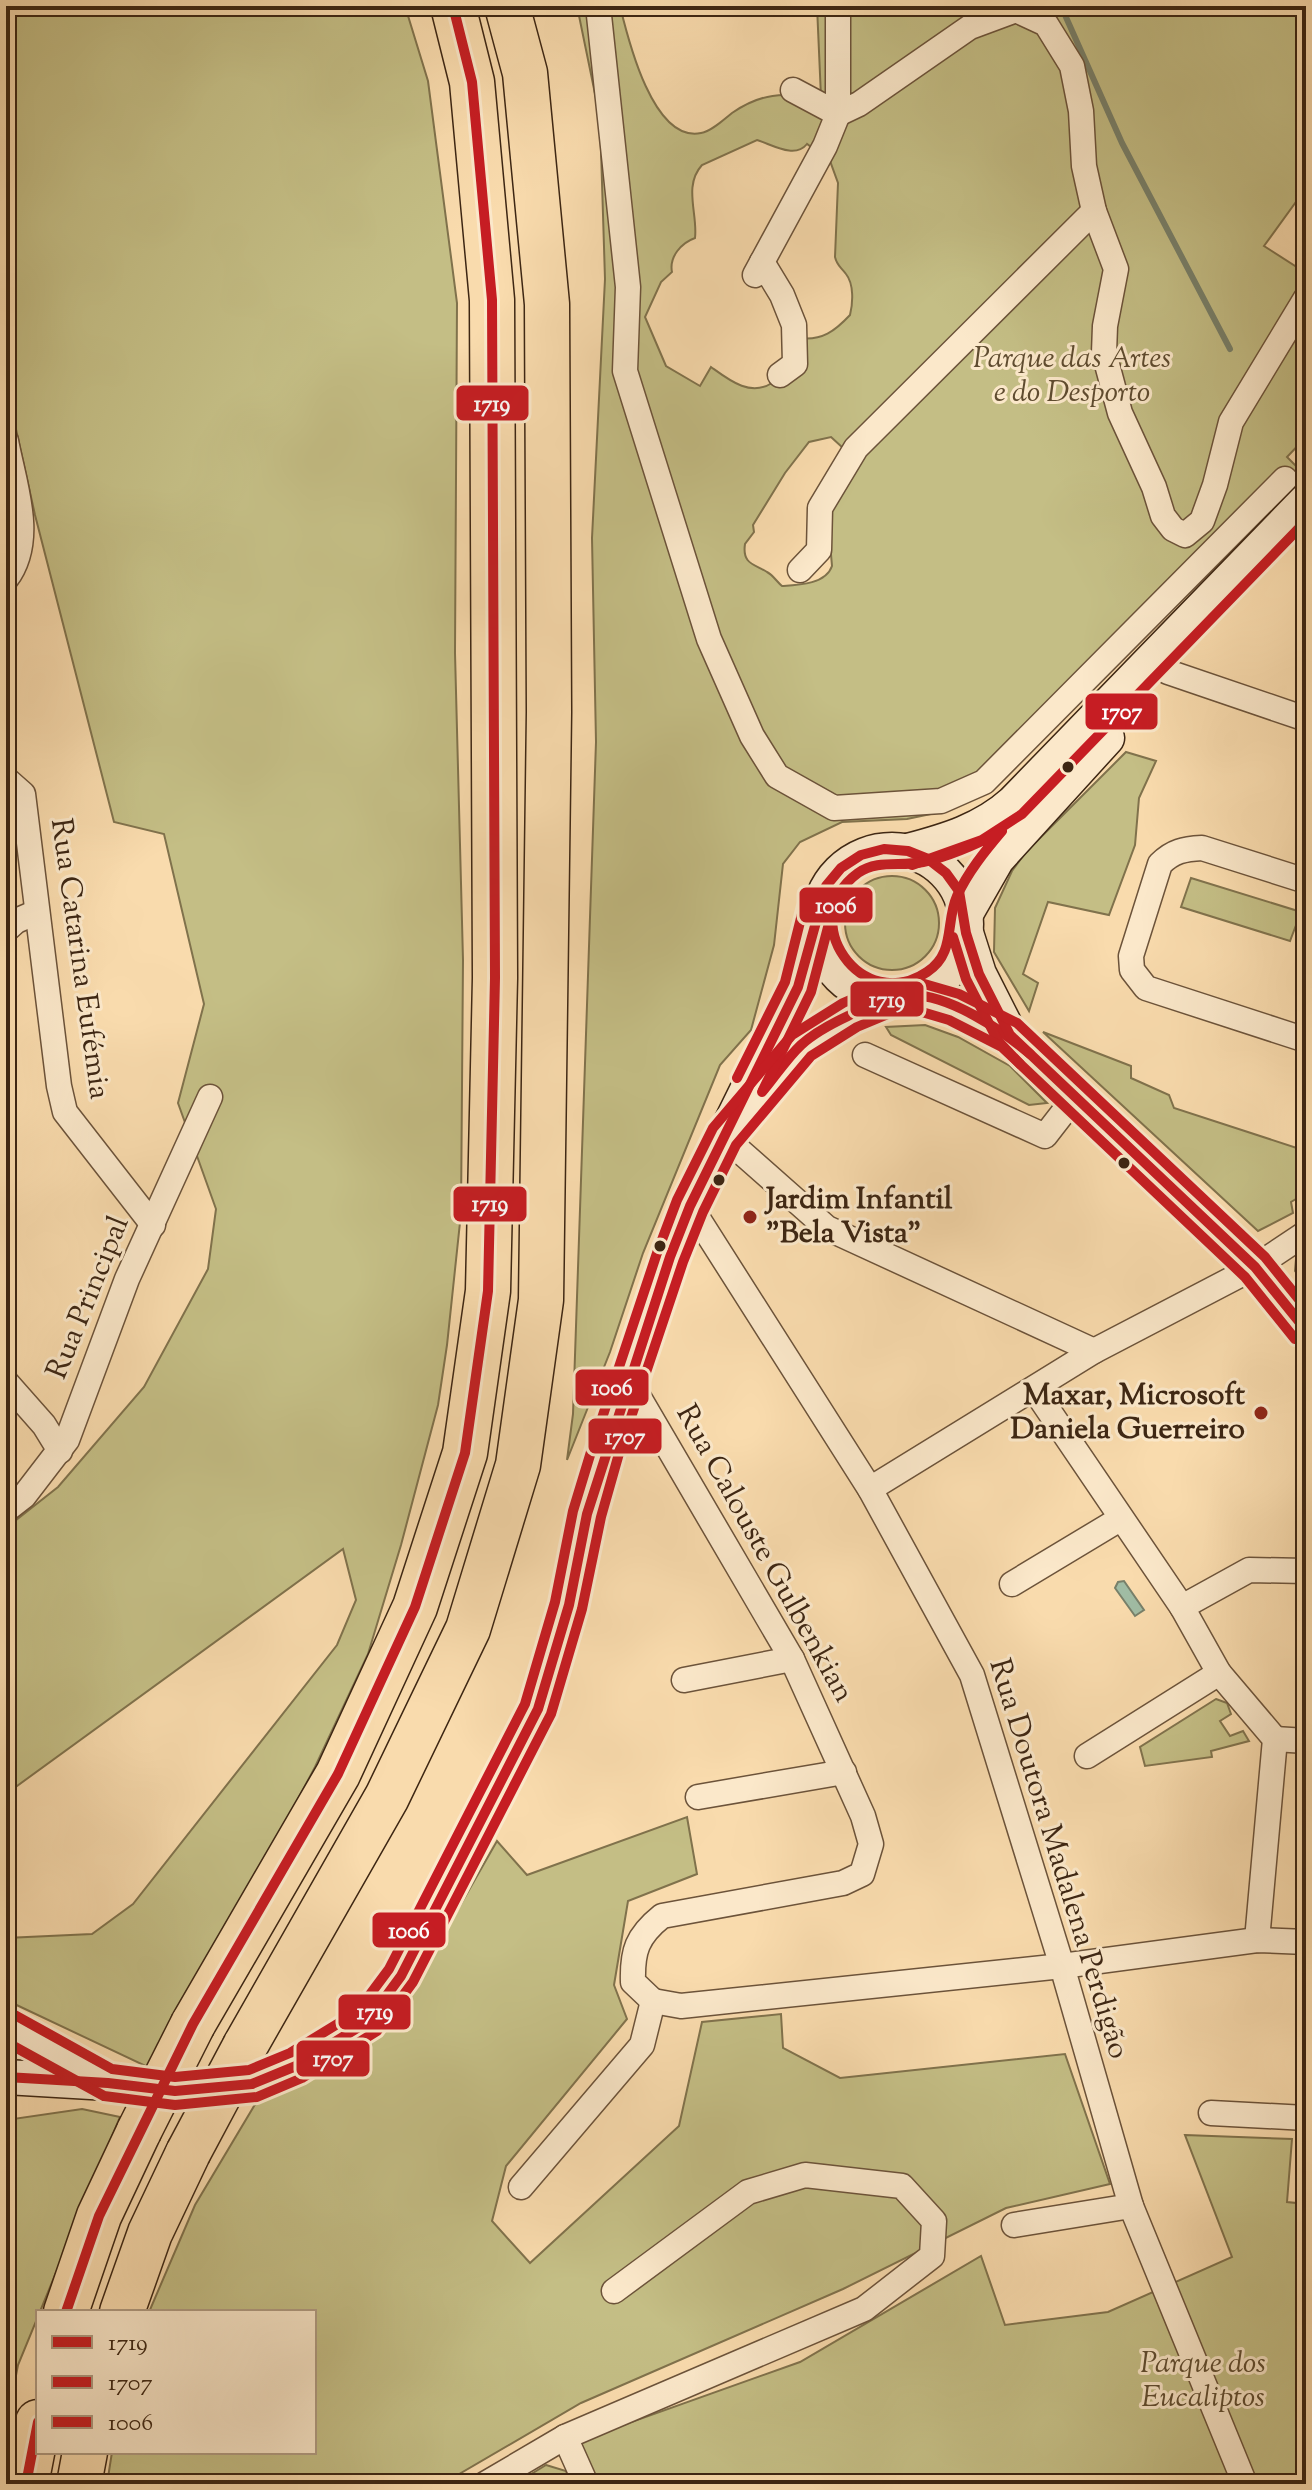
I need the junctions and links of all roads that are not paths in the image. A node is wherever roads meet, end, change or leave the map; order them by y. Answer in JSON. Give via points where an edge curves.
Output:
{"nodes":[{"id":1,"x":453,"y":6,"type":"edge"},
{"id":2,"x":507,"y":6,"type":"edge"},
{"id":3,"x":598,"y":6,"type":"edge"},
{"id":4,"x":838,"y":6,"type":"edge"},
{"id":5,"x":793,"y":90,"type":"dead end"},
{"id":6,"x":838,"y":114,"type":"junction"},
{"id":7,"x":1094,"y":211,"type":"junction"},
{"id":8,"x":1306,"y":298,"type":"edge"},
{"id":9,"x":780,"y":375,"type":"dead end"},
{"id":10,"x":6,"y":441,"type":"edge"},
{"id":11,"x":1296,"y":490,"type":"edge"},
{"id":12,"x":1306,"y":531,"type":"edge"},
{"id":13,"x":800,"y":570,"type":"dead end"},
{"id":14,"x":6,"y":579,"type":"edge"},
{"id":15,"x":1168,"y":672,"type":"junction"},
{"id":16,"x":1306,"y":719,"type":"edge"},
{"id":17,"x":6,"y":779,"type":"edge"},
{"id":18,"x":908,"y":851,"type":"junction"},
{"id":19,"x":1306,"y":881,"type":"edge"},
{"id":20,"x":818,"y":909,"type":"junction"},
{"id":21,"x":37,"y":912,"type":"junction"},
{"id":22,"x":965,"y":924,"type":"junction"},
{"id":23,"x":6,"y":930,"type":"edge"},
{"id":24,"x":901,"y":996,"type":"junction"},
{"id":25,"x":1010,"y":1035,"type":"junction"},
{"id":26,"x":1306,"y":1040,"type":"edge"},
{"id":27,"x":865,"y":1055,"type":"dead end"},
{"id":28,"x":1076,"y":1096,"type":"junction"},
{"id":29,"x":210,"y":1097,"type":"dead end"},
{"id":30,"x":724,"y":1137,"type":"junction"},
{"id":31,"x":690,"y":1206,"type":"junction"},
{"id":32,"x":153,"y":1225,"type":"junction"},
{"id":33,"x":1306,"y":1233,"type":"edge"},
{"id":34,"x":1255,"y":1267,"type":"junction"},
{"id":35,"x":1306,"y":1330,"type":"edge"},
{"id":36,"x":1094,"y":1351,"type":"junction"},
{"id":37,"x":6,"y":1382,"type":"edge"},
{"id":38,"x":630,"y":1382,"type":"junction"},
{"id":39,"x":1034,"y":1389,"type":"junction"},
{"id":40,"x":60,"y":1451,"type":"junction"},
{"id":41,"x":870,"y":1489,"type":"junction"},
{"id":42,"x":6,"y":1510,"type":"edge"},
{"id":43,"x":1120,"y":1519,"type":"junction"},
{"id":44,"x":1306,"y":1571,"type":"edge"},
{"id":45,"x":1012,"y":1584,"type":"dead end"},
{"id":46,"x":1182,"y":1607,"type":"junction"},
{"id":47,"x":792,"y":1659,"type":"junction"},
{"id":48,"x":1219,"y":1673,"type":"junction"},
{"id":49,"x":684,"y":1680,"type":"dead end"},
{"id":50,"x":1275,"y":1739,"type":"junction"},
{"id":51,"x":1306,"y":1741,"type":"edge"},
{"id":52,"x":1087,"y":1756,"type":"dead end"},
{"id":53,"x":844,"y":1772,"type":"junction"},
{"id":54,"x":698,"y":1797,"type":"dead end"},
{"id":55,"x":1257,"y":1940,"type":"junction"},
{"id":56,"x":1306,"y":1942,"type":"edge"},
{"id":57,"x":1062,"y":1966,"type":"junction"},
{"id":58,"x":653,"y":2001,"type":"junction"},
{"id":59,"x":6,"y":2026,"type":"edge"},
{"id":60,"x":6,"y":2077,"type":"edge"},
{"id":61,"x":108,"y":2083,"type":"junction"},
{"id":62,"x":1211,"y":2113,"type":"dead end"},
{"id":63,"x":1306,"y":2118,"type":"edge"},
{"id":64,"x":521,"y":2187,"type":"dead end"},
{"id":65,"x":1131,"y":2206,"type":"junction"},
{"id":66,"x":1014,"y":2225,"type":"dead end"},
{"id":67,"x":614,"y":2291,"type":"dead end"},
{"id":68,"x":67,"y":2310,"type":"edge"},
{"id":69,"x":123,"y":2310,"type":"edge"},
{"id":70,"x":36,"y":2432,"type":"edge"},
{"id":71,"x":565,"y":2437,"type":"junction"},
{"id":72,"x":85,"y":2454,"type":"edge"},
{"id":73,"x":26,"y":2484,"type":"edge"},
{"id":74,"x":79,"y":2484,"type":"edge"},
{"id":75,"x":485,"y":2484,"type":"edge"},
{"id":76,"x":586,"y":2484,"type":"edge"},
{"id":77,"x":1245,"y":2484,"type":"edge"}],
"edges":[{"from":1,"to":68,"type":"highway","bridge":true,"via":[[472,82],[492,300],[495,978],[488,1291],[465,1453],[415,1607],[338,1774],[193,2024],[99,2216]]},
{"from":2,"to":69,"type":"highway","bridge":true,"via":[[525,73],[547,304],[549,712],[541,1300],[518,1465],[468,1629],[387,1797],[188,2153],[150,2233]]},
{"from":3,"to":11,"type":"street","via":[[628,287],[625,371],[709,639],[752,736],[777,776],[834,808],[941,801],[984,782]]},
{"from":4,"to":6,"type":"street"},
{"from":5,"to":6,"type":"street"},
{"from":6,"to":7,"type":"street","via":[[970,27],[1016,10],[1046,24],[1072,66]]},
{"from":6,"to":9,"type":"street","via":[[759,268],[782,295],[794,325],[795,364]]},
{"from":7,"to":8,"type":"street","via":[[1116,269],[1104,353],[1120,413],[1163,516],[1185,535],[1202,521],[1231,422]]},
{"from":7,"to":13,"type":"street","via":[[856,448],[820,508],[819,550]]},
{"from":10,"to":14,"type":"street","via":[[22,529],[18,559]]},
{"from":11,"to":18,"type":"street","via":[[1004,811],[945,841]]},
{"from":12,"to":15,"type":"street"},
{"from":15,"to":16,"type":"street"},
{"from":15,"to":22,"type":"street","via":[[997,859]]},
{"from":17,"to":21,"type":"street","name":"Rua Catarina Eufémia","via":[[23,794]]},
{"from":18,"to":20,"type":"street","via":[[884,849],[861,855],[826,886]]},
{"from":18,"to":22,"type":"street","via":[[946,873],[959,891]]},
{"from":19,"to":26,"type":"street","via":[[1202,848],[1170,854],[1160,864],[1131,956],[1132,970],[1146,988]]},
{"from":20,"to":24,"type":"street","via":[[826,959],[842,979],[864,993]]},
{"from":20,"to":30,"type":"street","via":[[798,987]]},
{"from":21,"to":23,"type":"street"},
{"from":21,"to":32,"type":"street","name":"Rua Catarina Eufémia","via":[[65,1112]]},
{"from":22,"to":24,"type":"street","via":[[960,954],[949,972],[933,986]]},
{"from":22,"to":25,"type":"street","via":[[979,974]]},
{"from":24,"to":25,"type":"street","via":[[954,1007]]},
{"from":24,"to":30,"type":"street","via":[[850,1015],[802,1045]]},
{"from":25,"to":28,"type":"street"},
{"from":27,"to":28,"type":"street","via":[[1045,1136]]},
{"from":28,"to":34,"type":"street"},
{"from":29,"to":32,"type":"street","name":"Rua Principal"},
{"from":30,"to":31,"type":"street"},
{"from":30,"to":36,"type":"street","via":[[827,1228]]},
{"from":31,"to":38,"type":"street"},
{"from":31,"to":41,"type":"street","name":"Rua Doutora Madalena Perdigão"},
{"from":32,"to":40,"type":"street","name":"Rua Principal"},
{"from":33,"to":34,"type":"street"},
{"from":34,"to":35,"type":"street"},
{"from":34,"to":36,"type":"street"},
{"from":36,"to":39,"type":"street"},
{"from":37,"to":40,"type":"street"},
{"from":38,"to":47,"type":"street","name":"Rua Calouste Gulbenkian"},
{"from":38,"to":61,"type":"street","via":[[591,1501],[569,1605],[538,1709],[401,1976],[367,2022],[296,2066],[252,2084],[175,2091]]},
{"from":39,"to":41,"type":"street"},
{"from":39,"to":43,"type":"street"},
{"from":40,"to":42,"type":"street","name":"Rua Principal"},
{"from":41,"to":57,"type":"street","name":"Rua Doutora Madalena Perdigão","via":[[972,1675]]},
{"from":43,"to":45,"type":"street"},
{"from":43,"to":46,"type":"street"},
{"from":44,"to":46,"type":"street","via":[[1249,1570]]},
{"from":46,"to":48,"type":"street"},
{"from":47,"to":49,"type":"street"},
{"from":47,"to":53,"type":"street","name":"Rua Calouste Gulbenkian"},
{"from":48,"to":50,"type":"street"},
{"from":48,"to":52,"type":"street"},
{"from":50,"to":51,"type":"street"},
{"from":50,"to":55,"type":"street"},
{"from":53,"to":54,"type":"street"},
{"from":53,"to":58,"type":"street","name":"Rua Calouste Gulbenkian","via":[[871,1844],[862,1874],[843,1883],[662,1916],[644,1931],[632,1958],[633,1982]]},
{"from":55,"to":56,"type":"street"},
{"from":55,"to":57,"type":"street"},
{"from":57,"to":58,"type":"street","via":[[681,2006]]},
{"from":57,"to":65,"type":"street","name":"Rua Doutora Madalena Perdigão"},
{"from":58,"to":64,"type":"street","via":[[642,2045]]},
{"from":59,"to":61,"type":"street"},
{"from":60,"to":61,"type":"street"},
{"from":62,"to":63,"type":"street"},
{"from":65,"to":66,"type":"street"},
{"from":65,"to":77,"type":"street","name":"Rua Doutora Madalena Perdigão"},
{"from":67,"to":71,"type":"street","via":[[748,2192],[805,2175],[902,2186],[934,2221],[932,2256],[864,2309]]},
{"from":70,"to":73,"type":"highway"},
{"from":71,"to":75,"type":"street"},
{"from":71,"to":76,"type":"street"},
{"from":72,"to":74,"type":"highway"}]}
